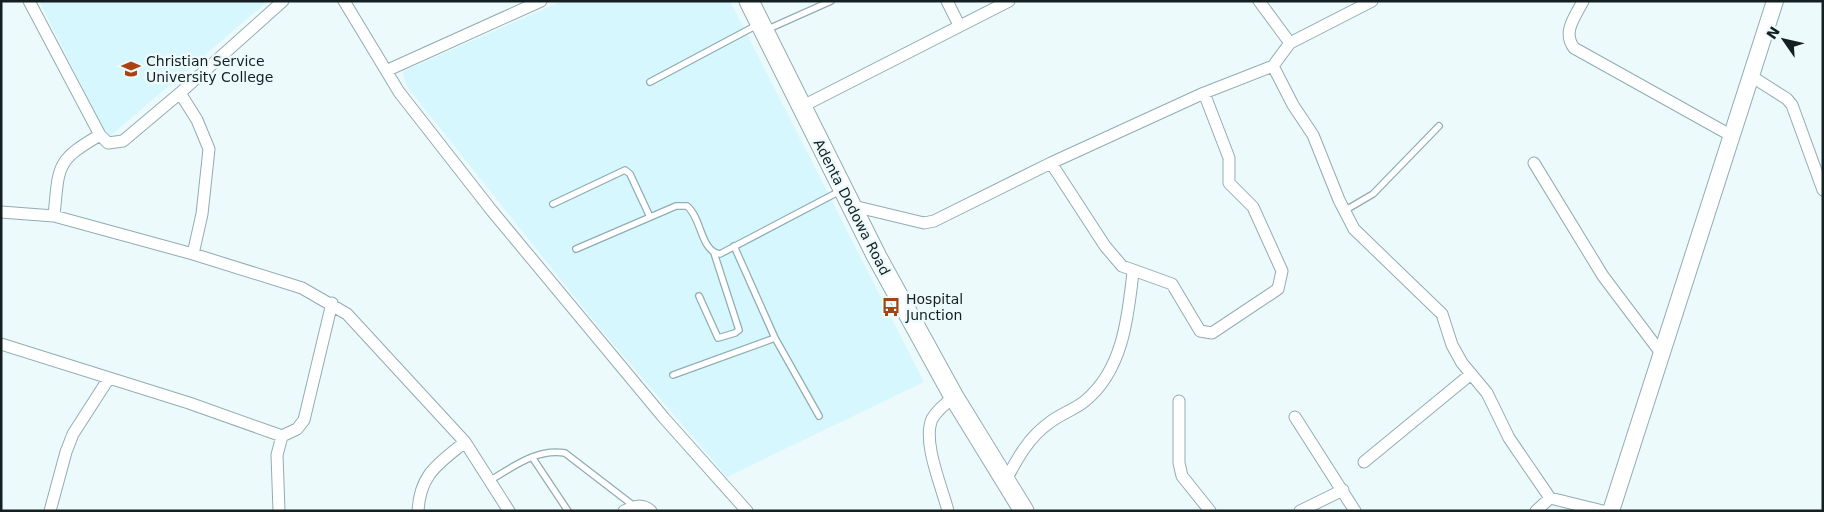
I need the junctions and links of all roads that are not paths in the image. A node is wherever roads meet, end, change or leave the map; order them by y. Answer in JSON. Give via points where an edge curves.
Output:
{"nodes":[{"id":1,"x":29,"y":1,"type":"edge"},
{"id":2,"x":283,"y":1,"type":"edge"},
{"id":3,"x":344,"y":1,"type":"edge"},
{"id":4,"x":541,"y":1,"type":"edge"},
{"id":5,"x":749,"y":1,"type":"edge"},
{"id":6,"x":831,"y":1,"type":"edge"},
{"id":7,"x":947,"y":1,"type":"edge"},
{"id":8,"x":1009,"y":1,"type":"edge"},
{"id":9,"x":1259,"y":1,"type":"edge"},
{"id":10,"x":1372,"y":1,"type":"edge"},
{"id":11,"x":1583,"y":1,"type":"edge"},
{"id":12,"x":1775,"y":1,"type":"edge"},
{"id":13,"x":817,"y":4,"type":"edge"},
{"id":14,"x":959,"y":25,"type":"junction"},
{"id":15,"x":762,"y":27,"type":"junction"},
{"id":16,"x":1290,"y":43,"type":"junction"},
{"id":17,"x":1273,"y":66,"type":"junction"},
{"id":18,"x":388,"y":70,"type":"junction"},
{"id":19,"x":1751,"y":76,"type":"junction"},
{"id":20,"x":650,"y":82,"type":"dead end"},
{"id":21,"x":180,"y":93,"type":"junction"},
{"id":22,"x":1204,"y":93,"type":"junction"},
{"id":23,"x":801,"y":107,"type":"junction"},
{"id":24,"x":1439,"y":126,"type":"dead end"},
{"id":25,"x":100,"y":135,"type":"junction"},
{"id":26,"x":1732,"y":136,"type":"junction"},
{"id":27,"x":1051,"y":163,"type":"junction"},
{"id":28,"x":1534,"y":164,"type":"dead end"},
{"id":29,"x":1823,"y":190,"type":"edge"},
{"id":30,"x":846,"y":197,"type":"junction"},
{"id":31,"x":554,"y":204,"type":"dead end"},
{"id":32,"x":1344,"y":211,"type":"junction"},
{"id":33,"x":1,"y":212,"type":"edge"},
{"id":34,"x":54,"y":216,"type":"junction"},
{"id":35,"x":650,"y":217,"type":"junction"},
{"id":36,"x":734,"y":246,"type":"junction"},
{"id":37,"x":576,"y":249,"type":"dead end"},
{"id":38,"x":714,"y":253,"type":"junction"},
{"id":39,"x":193,"y":254,"type":"junction"},
{"id":40,"x":1133,"y":272,"type":"junction"},
{"id":41,"x":699,"y":296,"type":"dead end"},
{"id":42,"x":332,"y":303,"type":"junction"},
{"id":43,"x":775,"y":338,"type":"junction"},
{"id":44,"x":1,"y":344,"type":"edge"},
{"id":45,"x":1661,"y":353,"type":"junction"},
{"id":46,"x":1471,"y":374,"type":"junction"},
{"id":47,"x":673,"y":376,"type":"dead end"},
{"id":48,"x":109,"y":378,"type":"junction"},
{"id":49,"x":954,"y":397,"type":"junction"},
{"id":50,"x":1179,"y":401,"type":"dead end"},
{"id":51,"x":819,"y":416,"type":"dead end"},
{"id":52,"x":1295,"y":417,"type":"dead end"},
{"id":53,"x":282,"y":436,"type":"junction"},
{"id":54,"x":465,"y":442,"type":"junction"},
{"id":55,"x":532,"y":457,"type":"junction"},
{"id":56,"x":1364,"y":462,"type":"dead end"},
{"id":57,"x":1006,"y":480,"type":"junction"},
{"id":58,"x":490,"y":481,"type":"junction"},
{"id":59,"x":1343,"y":490,"type":"junction"},
{"id":60,"x":1550,"y":498,"type":"junction"},
{"id":61,"x":629,"y":508,"type":"edge"},
{"id":62,"x":50,"y":511,"type":"edge"},
{"id":63,"x":280,"y":511,"type":"edge"},
{"id":64,"x":418,"y":511,"type":"edge"},
{"id":65,"x":509,"y":511,"type":"edge"},
{"id":66,"x":568,"y":511,"type":"edge"},
{"id":67,"x":651,"y":511,"type":"edge"},
{"id":68,"x":746,"y":511,"type":"edge"},
{"id":69,"x":948,"y":511,"type":"edge"},
{"id":70,"x":1024,"y":511,"type":"edge"},
{"id":71,"x":1210,"y":511,"type":"edge"},
{"id":72,"x":1300,"y":511,"type":"edge"},
{"id":73,"x":1355,"y":511,"type":"edge"},
{"id":74,"x":1536,"y":511,"type":"edge"},
{"id":75,"x":1603,"y":511,"type":"edge"},
{"id":76,"x":1611,"y":511,"type":"edge"}],
"edges":[{"from":1,"to":25,"type":"street"},
{"from":2,"to":21,"type":"street"},
{"from":3,"to":18,"type":"street"},
{"from":4,"to":18,"type":"street"},
{"from":5,"to":15,"type":"main road","name":"Adenta Dodowa Road"},
{"from":6,"to":13,"type":"lane"},
{"from":7,"to":14,"type":"street"},
{"from":8,"to":14,"type":"street"},
{"from":9,"to":16,"type":"street"},
{"from":10,"to":16,"type":"street"},
{"from":11,"to":26,"type":"street","via":[[1569,28],[1568,36],[1574,48]]},
{"from":12,"to":19,"type":"street"},
{"from":13,"to":15,"type":"lane"},
{"from":14,"to":23,"type":"street"},
{"from":15,"to":20,"type":"lane"},
{"from":15,"to":23,"type":"main road","name":"Adenta Dodowa Road"},
{"from":16,"to":17,"type":"street"},
{"from":17,"to":22,"type":"street"},
{"from":17,"to":32,"type":"street","via":[[1320,150]]},
{"from":18,"to":68,"type":"street","via":[[399,92],[492,211]]},
{"from":19,"to":26,"type":"street"},
{"from":19,"to":29,"type":"street","via":[[1787,99],[1792,106]]},
{"from":21,"to":25,"type":"street","via":[[123,141],[108,143]]},
{"from":21,"to":39,"type":"street","via":[[197,120],[209,149],[202,214]]},
{"from":22,"to":27,"type":"street"},
{"from":22,"to":40,"type":"street","via":[[1229,158],[1229,183],[1253,207],[1282,271],[1278,289],[1212,333],[1200,331],[1172,284]]},
{"from":23,"to":30,"type":"main road","name":"Adenta Dodowa Road"},
{"from":24,"to":32,"type":"lane","via":[[1373,194]]},
{"from":25,"to":34,"type":"street","via":[[63,162]]},
{"from":26,"to":45,"type":"street"},
{"from":27,"to":30,"type":"street","via":[[946,216],[924,223]]},
{"from":27,"to":40,"type":"street","via":[[1105,246],[1122,266]]},
{"from":28,"to":45,"type":"street","via":[[1603,276]]},
{"from":30,"to":36,"type":"lane"},
{"from":30,"to":49,"type":"main road","name":"Adenta Dodowa Road"},
{"from":31,"to":35,"type":"lane","via":[[625,170],[630,174]]},
{"from":32,"to":46,"type":"street","via":[[1354,229],[1438,309],[1452,345]]},
{"from":33,"to":34,"type":"street"},
{"from":34,"to":39,"type":"street"},
{"from":35,"to":37,"type":"lane"},
{"from":35,"to":38,"type":"lane","via":[[676,206],[687,206],[694,212],[708,248]]},
{"from":36,"to":38,"type":"lane","via":[[720,254]]},
{"from":36,"to":43,"type":"lane"},
{"from":38,"to":41,"type":"lane","via":[[739,330],[718,338]]},
{"from":39,"to":42,"type":"street","via":[[302,288]]},
{"from":40,"to":57,"type":"street","via":[[1129,311],[1114,363],[1085,402],[1049,422],[1030,440]]},
{"from":42,"to":53,"type":"street","via":[[304,420],[297,429]]},
{"from":42,"to":54,"type":"street","via":[[347,314]]},
{"from":43,"to":47,"type":"lane"},
{"from":43,"to":51,"type":"lane"},
{"from":44,"to":48,"type":"street"},
{"from":45,"to":76,"type":"street"},
{"from":46,"to":56,"type":"street"},
{"from":46,"to":60,"type":"street","via":[[1487,393],[1509,438]]},
{"from":48,"to":53,"type":"street"},
{"from":48,"to":62,"type":"street","via":[[73,434]]},
{"from":49,"to":57,"type":"main road","name":"Adenta Dodowa Road"},
{"from":49,"to":69,"type":"street","via":[[932,419],[929,432],[930,448]]},
{"from":50,"to":71,"type":"street","via":[[1178,463],[1182,476]]},
{"from":52,"to":59,"type":"street"},
{"from":53,"to":63,"type":"street","via":[[277,455]]},
{"from":54,"to":58,"type":"street"},
{"from":54,"to":64,"type":"street","via":[[432,469],[425,479]]},
{"from":55,"to":58,"type":"lane"},
{"from":55,"to":61,"type":"lane","via":[[554,451],[565,453]]},
{"from":55,"to":66,"type":"lane"},
{"from":57,"to":70,"type":"main road","name":"Adenta Dodowa Road"},
{"from":58,"to":65,"type":"street"},
{"from":59,"to":72,"type":"street"},
{"from":59,"to":73,"type":"street"},
{"from":60,"to":74,"type":"street"},
{"from":60,"to":75,"type":"street"},
{"from":61,"to":67,"type":"street","via":[[643,506]]}]}
